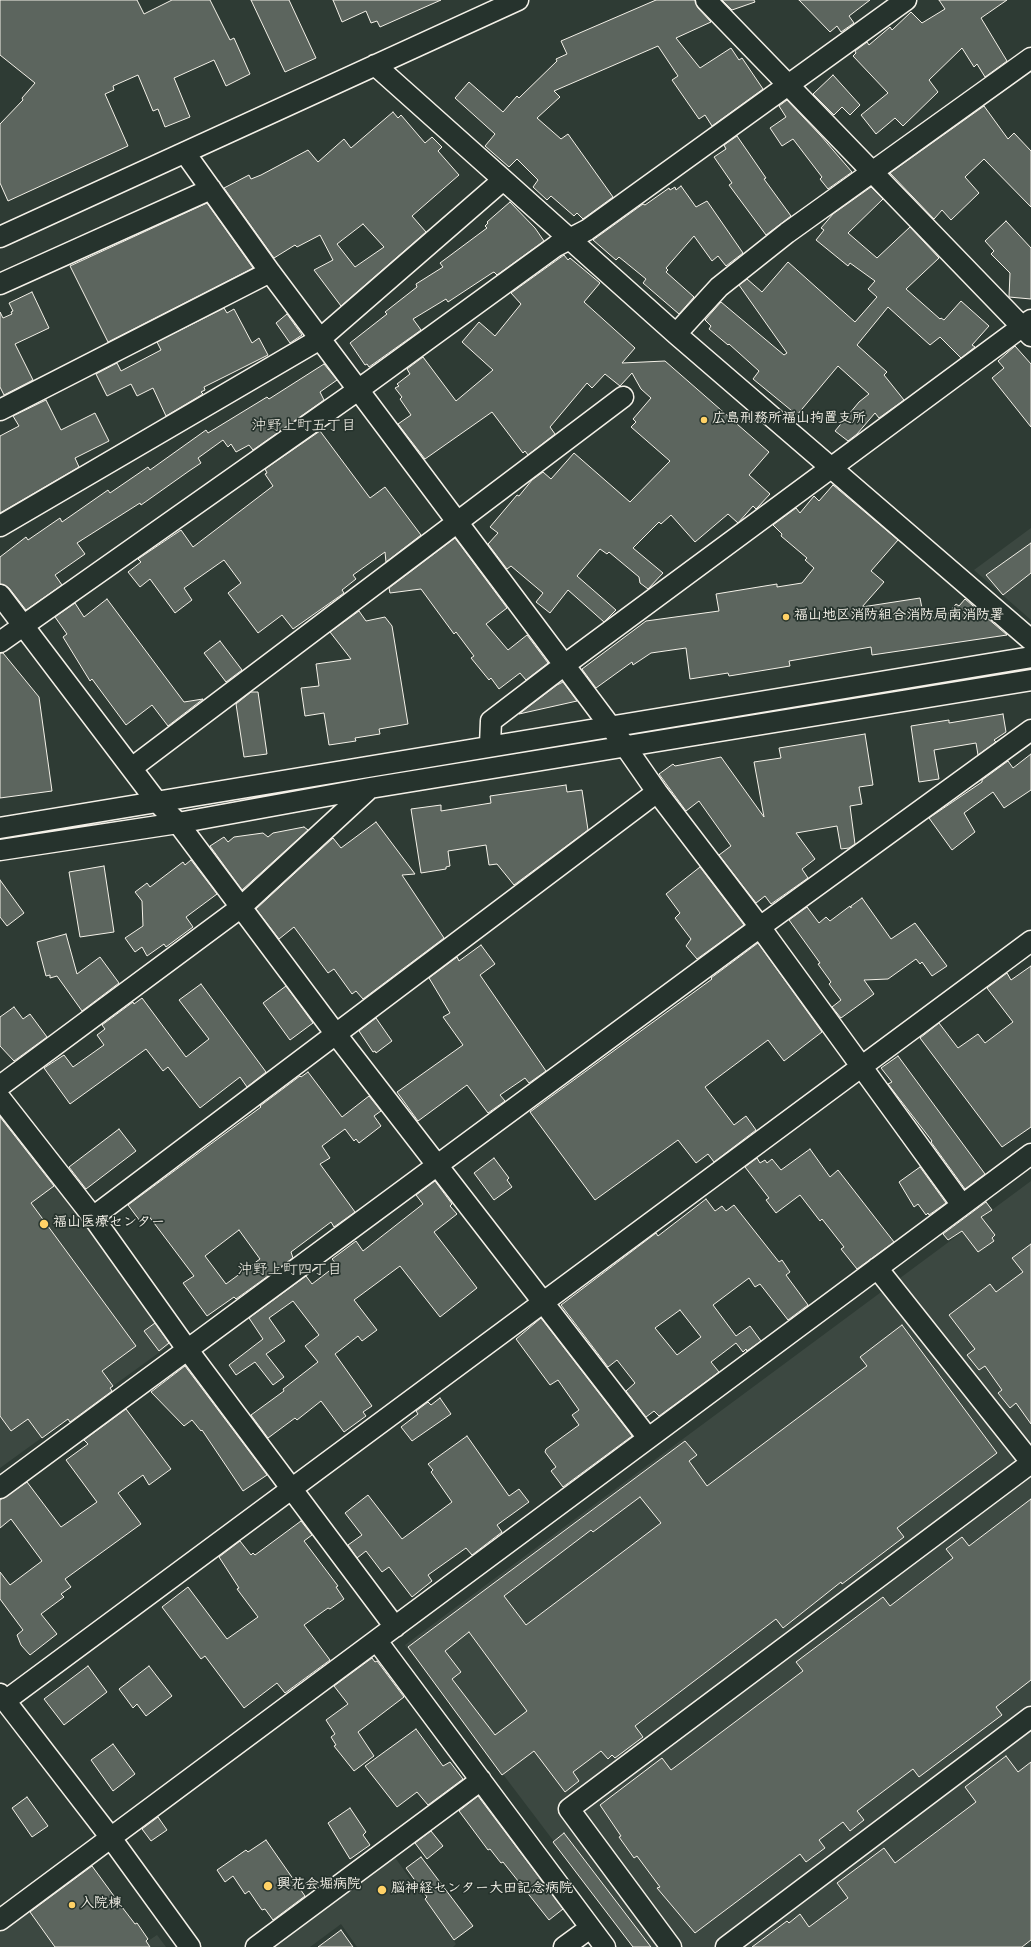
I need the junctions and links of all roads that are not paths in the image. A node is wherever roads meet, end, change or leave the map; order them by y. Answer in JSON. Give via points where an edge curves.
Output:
{"nodes":[{"id":1,"x":706,"y":0,"type":"edge"},
{"id":2,"x":906,"y":0,"type":"edge"},
{"id":3,"x":510,"y":2,"type":"edge"},
{"id":4,"x":1031,"y":58,"type":"edge"},
{"id":5,"x":375,"y":65,"type":"junction"},
{"id":6,"x":789,"y":84,"type":"junction"},
{"id":7,"x":185,"y":153,"type":"junction"},
{"id":8,"x":872,"y":173,"type":"junction"},
{"id":9,"x":503,"y":180,"type":"junction"},
{"id":10,"x":211,"y":189,"type":"junction"},
{"id":11,"x":0,"y":238,"type":"edge"},
{"id":12,"x":570,"y":239,"type":"junction"},
{"id":13,"x":270,"y":272,"type":"junction"},
{"id":14,"x":0,"y":284,"type":"edge"},
{"id":15,"x":1028,"y":328,"type":"edge"},
{"id":16,"x":676,"y":334,"type":"junction"},
{"id":17,"x":320,"y":339,"type":"junction"},
{"id":18,"x":358,"y":390,"type":"junction"},
{"id":19,"x":622,"y":397,"type":"dead end"},
{"id":20,"x":0,"y":410,"type":"edge"},
{"id":21,"x":830,"y":468,"type":"junction"},
{"id":22,"x":457,"y":520,"type":"junction"},
{"id":23,"x":0,"y":526,"type":"edge"},
{"id":24,"x":0,"y":595,"type":"edge"},
{"id":25,"x":24,"y":626,"type":"junction"},
{"id":26,"x":1031,"y":640,"type":"edge"},
{"id":27,"x":0,"y":642,"type":"edge"},
{"id":28,"x":1031,"y":656,"type":"edge"},
{"id":29,"x":563,"y":666,"type":"junction"},
{"id":30,"x":1031,"y":680,"type":"edge"},
{"id":31,"x":609,"y":726,"type":"junction"},
{"id":32,"x":1031,"y":730,"type":"edge"},
{"id":33,"x":490,"y":745,"type":"junction"},
{"id":34,"x":625,"y":746,"type":"junction"},
{"id":35,"x":133,"y":767,"type":"junction"},
{"id":36,"x":370,"y":788,"type":"junction"},
{"id":37,"x":657,"y":792,"type":"junction"},
{"id":38,"x":157,"y":802,"type":"junction"},
{"id":39,"x":178,"y":823,"type":"junction"},
{"id":40,"x":0,"y":828,"type":"edge"},
{"id":41,"x":1,"y":851,"type":"edge"},
{"id":42,"x":240,"y":908,"type":"junction"},
{"id":43,"x":760,"y":927,"type":"junction"},
{"id":44,"x":1031,"y":941,"type":"edge"},
{"id":45,"x":335,"y":1033,"type":"junction"},
{"id":46,"x":862,"y":1067,"type":"junction"},
{"id":47,"x":0,"y":1086,"type":"edge"},
{"id":48,"x":0,"y":1098,"type":"edge"},
{"id":49,"x":1031,"y":1154,"type":"edge"},
{"id":50,"x":438,"y":1165,"type":"junction"},
{"id":51,"x":962,"y":1205,"type":"junction"},
{"id":52,"x":93,"y":1217,"type":"junction"},
{"id":53,"x":877,"y":1268,"type":"junction"},
{"id":54,"x":543,"y":1303,"type":"junction"},
{"id":55,"x":187,"y":1349,"type":"junction"},
{"id":56,"x":648,"y":1438,"type":"junction"},
{"id":57,"x":1031,"y":1463,"type":"edge"},
{"id":58,"x":0,"y":1488,"type":"edge"},
{"id":59,"x":292,"y":1488,"type":"junction"},
{"id":60,"x":395,"y":1627,"type":"junction"},
{"id":61,"x":377,"y":1641,"type":"junction"},
{"id":62,"x":2,"y":1697,"type":"edge"},
{"id":63,"x":1031,"y":1717,"type":"edge"},
{"id":64,"x":480,"y":1780,"type":"junction"},
{"id":65,"x":111,"y":1838,"type":"junction"},
{"id":66,"x":0,"y":1920,"type":"edge"},
{"id":67,"x":590,"y":1928,"type":"junction"},
{"id":68,"x":190,"y":1947,"type":"edge"},
{"id":69,"x":256,"y":1947,"type":"edge"},
{"id":70,"x":564,"y":1947,"type":"edge"},
{"id":71,"x":605,"y":1947,"type":"edge"},
{"id":72,"x":670,"y":1947,"type":"edge"},
{"id":73,"x":726,"y":1947,"type":"edge"}],
"edges":[{"from":1,"to":6,"type":"street"},
{"from":2,"to":6,"type":"street"},
{"from":3,"to":5,"type":"street"},
{"from":4,"to":8,"type":"street"},
{"from":5,"to":7,"type":"street"},
{"from":5,"to":9,"type":"street"},
{"from":6,"to":8,"type":"street"},
{"from":6,"to":12,"type":"street","via":[[587,230]]},
{"from":7,"to":10,"type":"street"},
{"from":7,"to":11,"type":"street"},
{"from":8,"to":15,"type":"street"},
{"from":8,"to":16,"type":"street","via":[[787,233],[719,287]]},
{"from":9,"to":12,"type":"street"},
{"from":9,"to":17,"type":"street"},
{"from":10,"to":13,"type":"street"},
{"from":10,"to":14,"type":"street"},
{"from":12,"to":16,"type":"street"},
{"from":12,"to":18,"type":"street","via":[[556,246]]},
{"from":13,"to":17,"type":"street"},
{"from":13,"to":20,"type":"street"},
{"from":15,"to":21,"type":"street"},
{"from":16,"to":21,"type":"street"},
{"from":17,"to":18,"type":"street"},
{"from":17,"to":23,"type":"street"},
{"from":18,"to":22,"type":"street"},
{"from":18,"to":25,"type":"street"},
{"from":19,"to":22,"type":"street"},
{"from":21,"to":26,"type":"street"},
{"from":21,"to":29,"type":"street"},
{"from":22,"to":29,"type":"street"},
{"from":22,"to":35,"type":"street"},
{"from":24,"to":25,"type":"street"},
{"from":25,"to":27,"type":"street"},
{"from":25,"to":35,"type":"street"},
{"from":28,"to":31,"type":"street"},
{"from":29,"to":31,"type":"street"},
{"from":29,"to":33,"type":"street","via":[[491,722]]},
{"from":30,"to":34,"type":"street"},
{"from":31,"to":33,"type":"street"},
{"from":31,"to":34,"type":"street"},
{"from":32,"to":43,"type":"street"},
{"from":33,"to":38,"type":"street"},
{"from":34,"to":36,"type":"street"},
{"from":34,"to":37,"type":"street"},
{"from":35,"to":38,"type":"street"},
{"from":36,"to":39,"type":"street"},
{"from":36,"to":42,"type":"street"},
{"from":37,"to":43,"type":"street"},
{"from":37,"to":45,"type":"street"},
{"from":38,"to":39,"type":"street"},
{"from":38,"to":40,"type":"street"},
{"from":39,"to":41,"type":"street"},
{"from":39,"to":42,"type":"street"},
{"from":42,"to":45,"type":"street"},
{"from":42,"to":47,"type":"street"},
{"from":43,"to":46,"type":"street"},
{"from":43,"to":50,"type":"street"},
{"from":44,"to":46,"type":"street"},
{"from":45,"to":50,"type":"street"},
{"from":45,"to":52,"type":"street"},
{"from":46,"to":51,"type":"street"},
{"from":46,"to":54,"type":"street"},
{"from":48,"to":52,"type":"street"},
{"from":49,"to":51,"type":"street"},
{"from":50,"to":54,"type":"street"},
{"from":50,"to":55,"type":"street"},
{"from":51,"to":53,"type":"street"},
{"from":52,"to":55,"type":"street"},
{"from":53,"to":56,"type":"street"},
{"from":53,"to":57,"type":"street"},
{"from":54,"to":56,"type":"street"},
{"from":54,"to":59,"type":"street"},
{"from":55,"to":58,"type":"street"},
{"from":55,"to":59,"type":"street"},
{"from":56,"to":60,"type":"street"},
{"from":57,"to":72,"type":"street","via":[[569,1809]]},
{"from":59,"to":60,"type":"street"},
{"from":59,"to":62,"type":"street"},
{"from":60,"to":61,"type":"street"},
{"from":61,"to":64,"type":"street"},
{"from":61,"to":65,"type":"street"},
{"from":62,"to":65,"type":"street"},
{"from":63,"to":73,"type":"street"},
{"from":64,"to":67,"type":"street"},
{"from":64,"to":69,"type":"street"},
{"from":65,"to":66,"type":"street"},
{"from":65,"to":68,"type":"street"},
{"from":67,"to":70,"type":"street"},
{"from":67,"to":71,"type":"street"}]}
